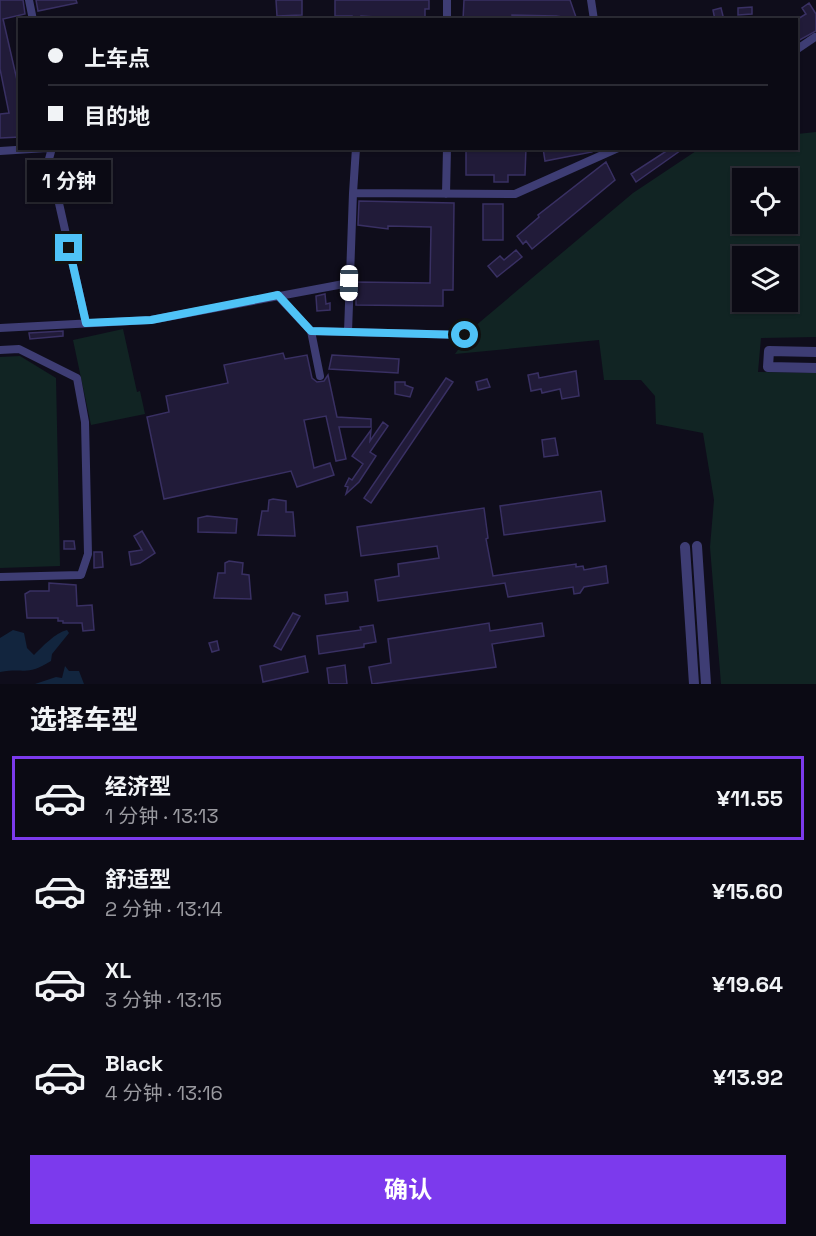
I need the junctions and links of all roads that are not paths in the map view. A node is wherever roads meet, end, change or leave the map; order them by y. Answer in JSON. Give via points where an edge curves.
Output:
{"nodes":[{"id":1,"x":29,"y":0,"type":"edge"},
{"id":2,"x":447,"y":0,"type":"edge"},
{"id":3,"x":591,"y":0,"type":"edge"},
{"id":4,"x":33,"y":18,"type":"edge"},
{"id":5,"x":447,"y":18,"type":"edge"},
{"id":6,"x":594,"y":18,"type":"edge"},
{"id":7,"x":815,"y":37,"type":"edge"},
{"id":8,"x":798,"y":49,"type":"edge"},
{"id":9,"x":18,"y":150,"type":"edge"},
{"id":10,"x":51,"y":150,"type":"edge"},
{"id":11,"x":356,"y":150,"type":"edge"},
{"id":12,"x":447,"y":150,"type":"edge"},
{"id":13,"x":614,"y":150,"type":"edge"},
{"id":14,"x":0,"y":151,"type":"edge"},
{"id":15,"x":353,"y":193,"type":"junction"},
{"id":16,"x":446,"y":194,"type":"junction"},
{"id":17,"x":349,"y":283,"type":"junction"},
{"id":18,"x":278,"y":295,"type":"junction"},
{"id":19,"x":86,"y":323,"type":"junction"},
{"id":20,"x":0,"y":328,"type":"edge"},
{"id":21,"x":311,"y":331,"type":"junction"},
{"id":22,"x":348,"y":332,"type":"junction"},
{"id":23,"x":465,"y":335,"type":"dead end"},
{"id":24,"x":0,"y":350,"type":"edge"},
{"id":25,"x":816,"y":352,"type":"edge"},
{"id":26,"x":816,"y":368,"type":"edge"},
{"id":27,"x":320,"y":375,"type":"dead end"},
{"id":28,"x":0,"y":577,"type":"edge"},
{"id":29,"x":694,"y":684,"type":"edge"},
{"id":30,"x":706,"y":684,"type":"edge"}],
"edges":[{"from":1,"to":4,"type":"street"},
{"from":2,"to":5,"type":"street"},
{"from":3,"to":6,"type":"street"},
{"from":7,"to":8,"type":"street"},
{"from":9,"to":14,"type":"street"},
{"from":10,"to":19,"type":"street","via":[[49,159]]},
{"from":11,"to":15,"type":"street"},
{"from":12,"to":16,"type":"street"},
{"from":13,"to":16,"type":"street","via":[[515,194]]},
{"from":15,"to":16,"type":"street"},
{"from":15,"to":17,"type":"street"},
{"from":17,"to":18,"type":"street"},
{"from":17,"to":22,"type":"street"},
{"from":18,"to":19,"type":"street","via":[[151,320]]},
{"from":18,"to":21,"type":"street"},
{"from":19,"to":20,"type":"street"},
{"from":21,"to":22,"type":"street"},
{"from":21,"to":27,"type":"street"},
{"from":22,"to":23,"type":"street"},
{"from":24,"to":28,"type":"street","via":[[19,349],[77,378],[85,422],[88,554],[81,574]]},
{"from":25,"to":26,"type":"street","via":[[769,351],[768,367]]},
{"from":29,"to":30,"type":"street","via":[[691,547]]}]}
